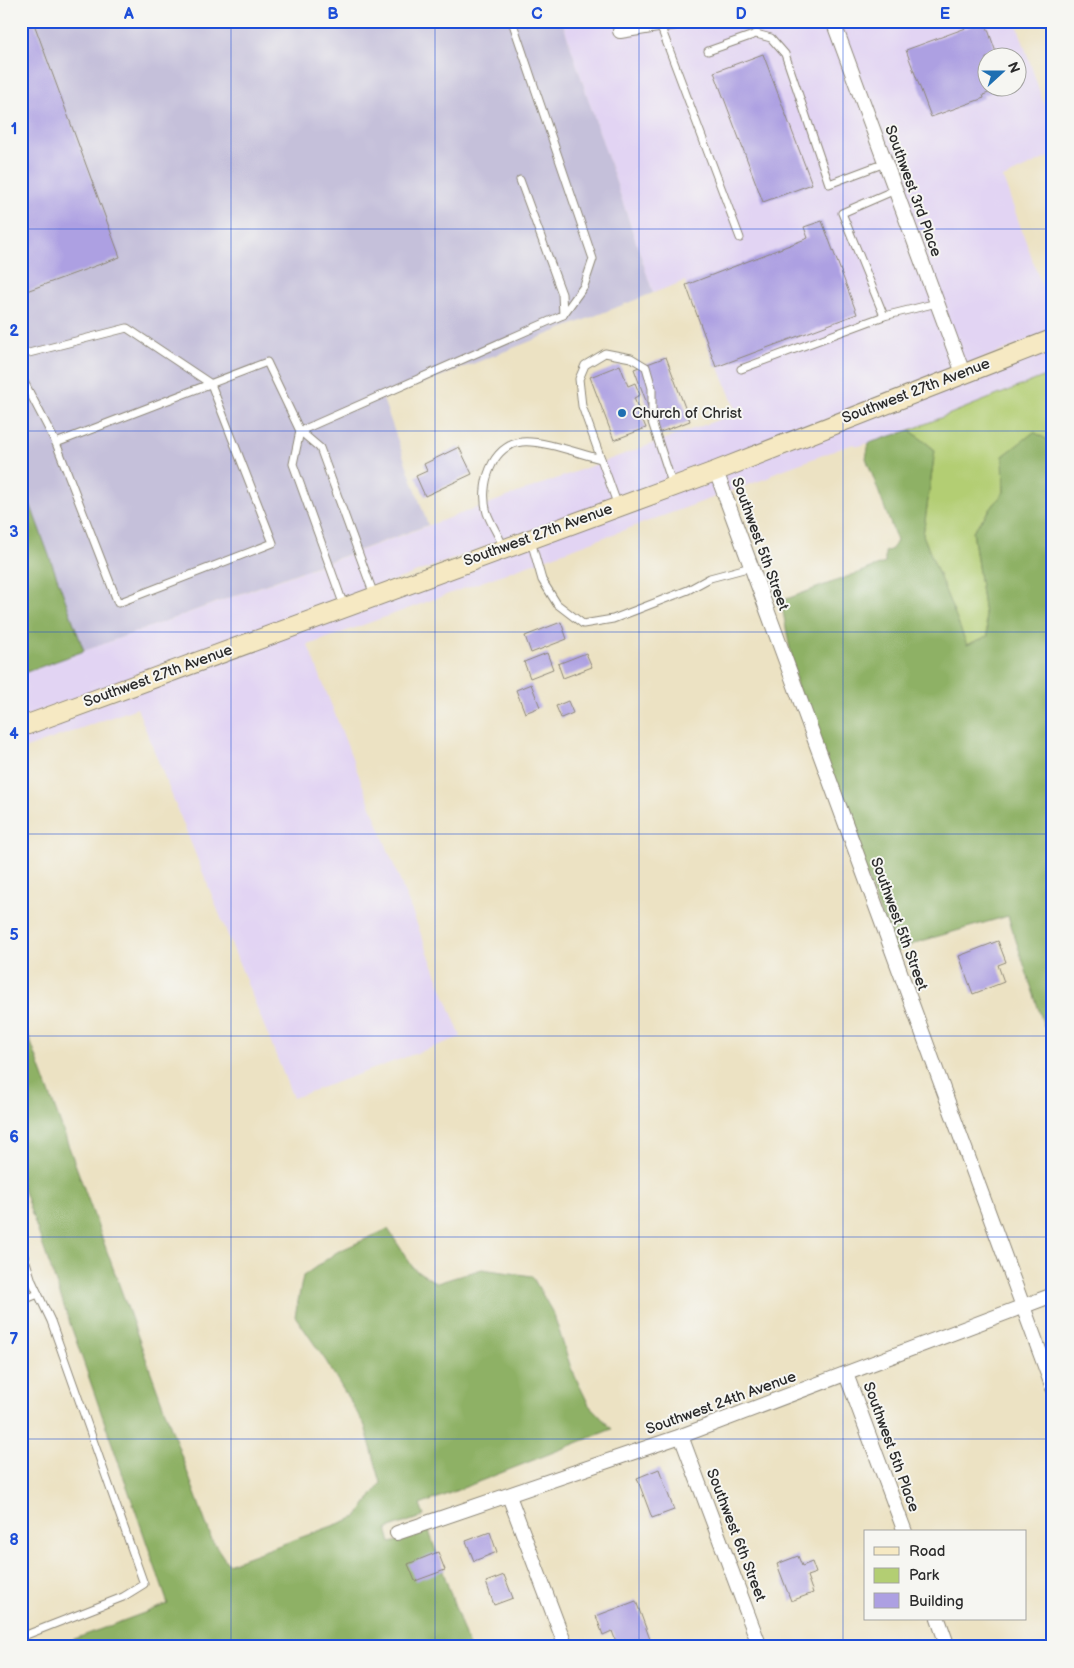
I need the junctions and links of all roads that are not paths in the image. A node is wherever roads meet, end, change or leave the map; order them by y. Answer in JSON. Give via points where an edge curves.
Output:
{"nodes":[{"id":1,"x":512,"y":21,"type":"edge"},
{"id":2,"x":682,"y":21,"type":"edge"},
{"id":3,"x":833,"y":21,"type":"edge"},
{"id":4,"x":640,"y":25,"type":"edge"},
{"id":5,"x":660,"y":25,"type":"junction"},
{"id":6,"x":620,"y":31,"type":"dead end"},
{"id":7,"x":708,"y":51,"type":"dead end"},
{"id":8,"x":885,"y":163,"type":"junction"},
{"id":9,"x":520,"y":180,"type":"dead end"},
{"id":10,"x":895,"y":190,"type":"junction"},
{"id":11,"x":740,"y":238,"type":"dead end"},
{"id":12,"x":937,"y":303,"type":"junction"},
{"id":13,"x":563,"y":316,"type":"junction"},
{"id":14,"x":884,"y":316,"type":"junction"},
{"id":15,"x":1053,"y":339,"type":"edge"},
{"id":16,"x":21,"y":355,"type":"edge"},
{"id":17,"x":741,"y":368,"type":"dead end"},
{"id":18,"x":963,"y":373,"type":"junction"},
{"id":19,"x":21,"y":376,"type":"edge"},
{"id":20,"x":211,"y":384,"type":"junction"},
{"id":21,"x":300,"y":431,"type":"junction"},
{"id":22,"x":56,"y":443,"type":"junction"},
{"id":23,"x":601,"y":459,"type":"junction"},
{"id":24,"x":716,"y":470,"type":"junction"},
{"id":25,"x":673,"y":486,"type":"junction"},
{"id":26,"x":618,"y":506,"type":"junction"},
{"id":27,"x":530,"y":538,"type":"junction"},
{"id":28,"x":504,"y":548,"type":"junction"},
{"id":29,"x":751,"y":567,"type":"junction"},
{"id":30,"x":374,"y":595,"type":"junction"},
{"id":31,"x":344,"y":606,"type":"junction"},
{"id":32,"x":21,"y":727,"type":"edge"},
{"id":33,"x":21,"y":1246,"type":"edge"},
{"id":34,"x":38,"y":1294,"type":"junction"},
{"id":35,"x":1053,"y":1295,"type":"edge"},
{"id":36,"x":21,"y":1301,"type":"edge"},
{"id":37,"x":1023,"y":1307,"type":"junction"},
{"id":38,"x":846,"y":1374,"type":"junction"},
{"id":39,"x":1053,"y":1388,"type":"edge"},
{"id":40,"x":681,"y":1436,"type":"junction"},
{"id":41,"x":509,"y":1496,"type":"junction"},
{"id":42,"x":904,"y":1530,"type":"edge"},
{"id":43,"x":397,"y":1533,"type":"dead end"},
{"id":44,"x":938,"y":1620,"type":"edge"},
{"id":45,"x":21,"y":1637,"type":"edge"},
{"id":46,"x":566,"y":1647,"type":"edge"},
{"id":47,"x":760,"y":1647,"type":"edge"},
{"id":48,"x":948,"y":1647,"type":"edge"}],
"edges":[{"from":1,"to":13,"type":"lane","via":[[593,259],[584,286]]},
{"from":2,"to":5,"type":"street"},
{"from":3,"to":8,"type":"street","name":"Southwest 3rd Place"},
{"from":4,"to":5,"type":"street"},
{"from":4,"to":6,"type":"street"},
{"from":5,"to":11,"type":"lane"},
{"from":7,"to":8,"type":"lane","via":[[756,34],[771,38],[785,54],[829,184]]},
{"from":8,"to":10,"type":"street","name":"Southwest 3rd Place"},
{"from":9,"to":13,"type":"lane","via":[[562,294]]},
{"from":10,"to":12,"type":"street","name":"Southwest 3rd Place"},
{"from":10,"to":14,"type":"lane","via":[[842,214]]},
{"from":12,"to":14,"type":"lane"},
{"from":12,"to":18,"type":"street","name":"Southwest 3rd Place"},
{"from":13,"to":21,"type":"lane"},
{"from":14,"to":17,"type":"lane"},
{"from":15,"to":18,"type":"main road","name":"Southwest 27th Avenue"},
{"from":16,"to":20,"type":"lane","via":[[127,328]]},
{"from":18,"to":24,"type":"main road","name":"Southwest 27th Avenue"},
{"from":19,"to":22,"type":"lane"},
{"from":20,"to":21,"type":"lane","via":[[266,362]]},
{"from":20,"to":22,"type":"lane"},
{"from":20,"to":22,"type":"lane","via":[[273,543],[118,603]]},
{"from":21,"to":30,"type":"lane","via":[[320,448]]},
{"from":21,"to":31,"type":"lane","via":[[293,464]]},
{"from":23,"to":25,"type":"lane","via":[[582,406],[579,379],[585,365],[605,353],[631,358],[646,367],[652,388],[652,422]]},
{"from":23,"to":26,"type":"lane"},
{"from":23,"to":28,"type":"lane","via":[[542,444],[522,442],[504,447],[493,462],[484,492],[487,512]]},
{"from":24,"to":25,"type":"main road","name":"Southwest 27th Avenue"},
{"from":24,"to":29,"type":"street","name":"Southwest 5th Street"},
{"from":25,"to":26,"type":"main road","name":"Southwest 27th Avenue"},
{"from":26,"to":27,"type":"main road","name":"Southwest 27th Avenue"},
{"from":27,"to":28,"type":"main road","name":"Southwest 27th Avenue"},
{"from":27,"to":29,"type":"lane","via":[[542,580],[557,604],[583,624],[613,619],[710,578]]},
{"from":28,"to":30,"type":"main road","name":"Southwest 27th Avenue"},
{"from":29,"to":37,"type":"street","name":"Southwest 5th Street"},
{"from":30,"to":31,"type":"main road","name":"Southwest 27th Avenue"},
{"from":31,"to":32,"type":"main road","name":"Southwest 27th Avenue"},
{"from":33,"to":34,"type":"lane"},
{"from":34,"to":36,"type":"lane"},
{"from":34,"to":45,"type":"lane","via":[[51,1320],[144,1584],[123,1597]]},
{"from":35,"to":37,"type":"street","name":"Southwest 24th Avenue"},
{"from":37,"to":38,"type":"street","name":"Southwest 24th Avenue"},
{"from":37,"to":39,"type":"street","name":"Southwest 5th Street"},
{"from":38,"to":40,"type":"street","name":"Southwest 24th Avenue"},
{"from":38,"to":42,"type":"street","name":"Southwest 5th Place"},
{"from":40,"to":41,"type":"street","name":"Southwest 24th Avenue"},
{"from":40,"to":47,"type":"street","name":"Southwest 6th Street"},
{"from":41,"to":43,"type":"street","name":"Southwest 24th Avenue"},
{"from":41,"to":46,"type":"street"},
{"from":44,"to":48,"type":"street"}]}
